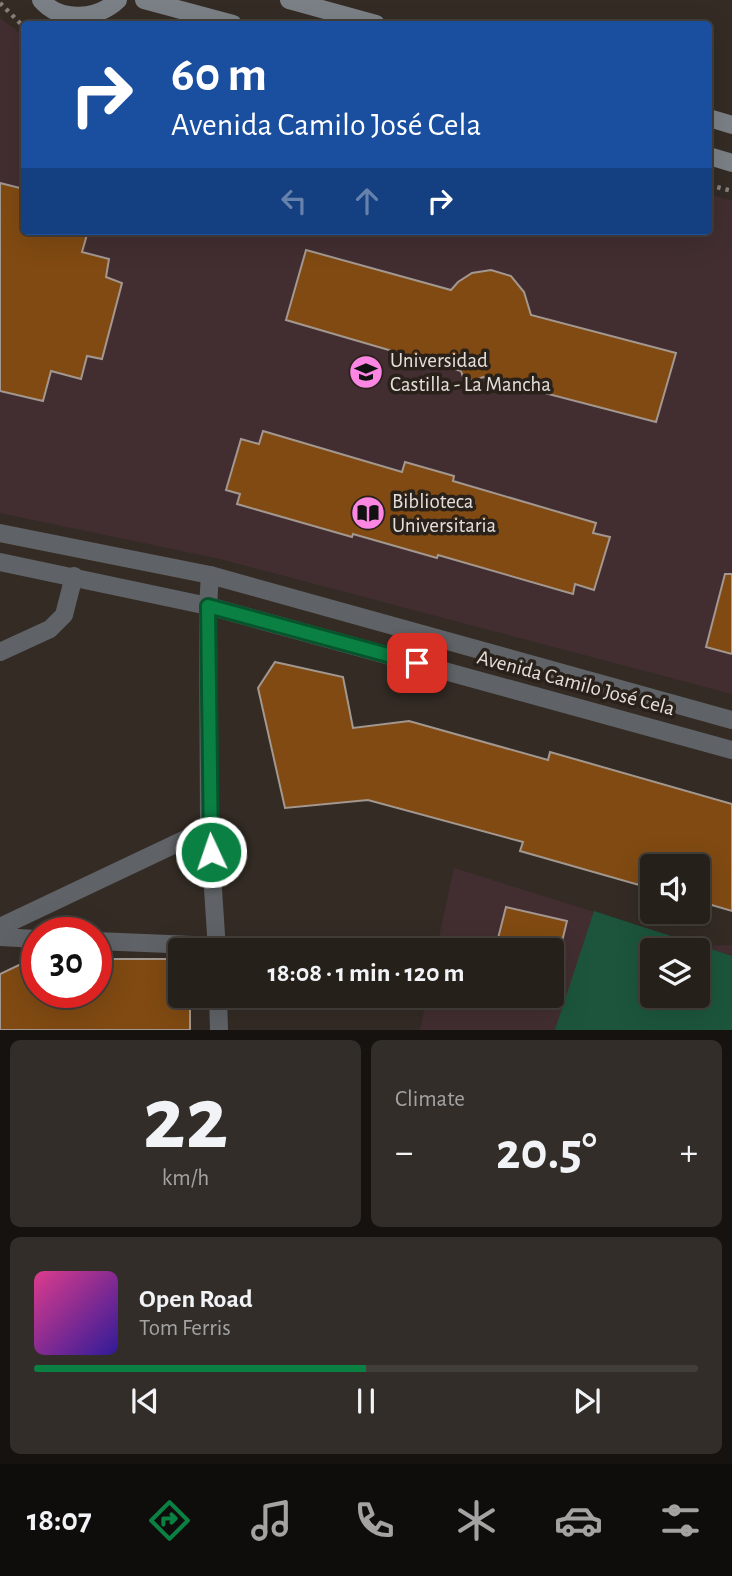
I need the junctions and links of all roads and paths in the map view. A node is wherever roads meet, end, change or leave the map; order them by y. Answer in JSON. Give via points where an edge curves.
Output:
{"nodes":[{"id":1,"x":41,"y":0,"type":"edge"},
{"id":2,"x":118,"y":0,"type":"edge"},
{"id":3,"x":144,"y":0,"type":"edge"},
{"id":4,"x":289,"y":0,"type":"edge"},
{"id":5,"x":0,"y":3,"type":"edge"},
{"id":6,"x":222,"y":21,"type":"edge"},
{"id":7,"x":365,"y":21,"type":"edge"},
{"id":8,"x":21,"y":24,"type":"edge"},
{"id":9,"x":712,"y":119,"type":"edge"},
{"id":10,"x":732,"y":125,"type":"edge"},
{"id":11,"x":712,"y":157,"type":"edge"},
{"id":12,"x":732,"y":163,"type":"edge"},
{"id":13,"x":712,"y":186,"type":"edge"},
{"id":14,"x":732,"y":191,"type":"edge"},
{"id":15,"x":0,"y":533,"type":"edge"},
{"id":16,"x":0,"y":562,"type":"edge"},
{"id":17,"x":209,"y":575,"type":"junction"},
{"id":18,"x":74,"y":576,"type":"junction"},
{"id":19,"x":208,"y":606,"type":"junction"},
{"id":20,"x":0,"y":652,"type":"edge"},
{"id":21,"x":732,"y":720,"type":"edge"},
{"id":22,"x":732,"y":750,"type":"edge"},
{"id":23,"x":209,"y":828,"type":"junction"},
{"id":24,"x":0,"y":927,"type":"edge"},
{"id":25,"x":0,"y":937,"type":"edge"},
{"id":26,"x":21,"y":938,"type":"edge"},
{"id":27,"x":216,"y":938,"type":"edge"},
{"id":28,"x":112,"y":942,"type":"edge"},
{"id":29,"x":168,"y":945,"type":"edge"},
{"id":30,"x":218,"y":1008,"type":"edge"},
{"id":31,"x":219,"y":1030,"type":"edge"}],
"edges":[{"from":1,"to":2,"type":"street","via":[[64,15],[83,17],[110,8]]},
{"from":3,"to":6,"type":"street"},
{"from":4,"to":7,"type":"street"},
{"from":5,"to":8,"type":"path"},
{"from":9,"to":10,"type":"street"},
{"from":11,"to":12,"type":"street"},
{"from":13,"to":14,"type":"path"},
{"from":15,"to":17,"type":"street","name":"Avenida Camilo José Cela"},
{"from":16,"to":18,"type":"street","name":"Avenida Camilo José Cela"},
{"from":17,"to":19,"type":"street"},
{"from":17,"to":21,"type":"street","name":"Avenida Camilo José Cela"},
{"from":18,"to":19,"type":"street","name":"Avenida Camilo José Cela"},
{"from":18,"to":20,"type":"street","via":[[64,615],[50,629]]},
{"from":19,"to":22,"type":"street","name":"Avenida Camilo José Cela"},
{"from":19,"to":23,"type":"street"},
{"from":23,"to":24,"type":"street"},
{"from":23,"to":27,"type":"street"},
{"from":25,"to":26,"type":"street"},
{"from":28,"to":29,"type":"street"},
{"from":30,"to":31,"type":"street"}]}
